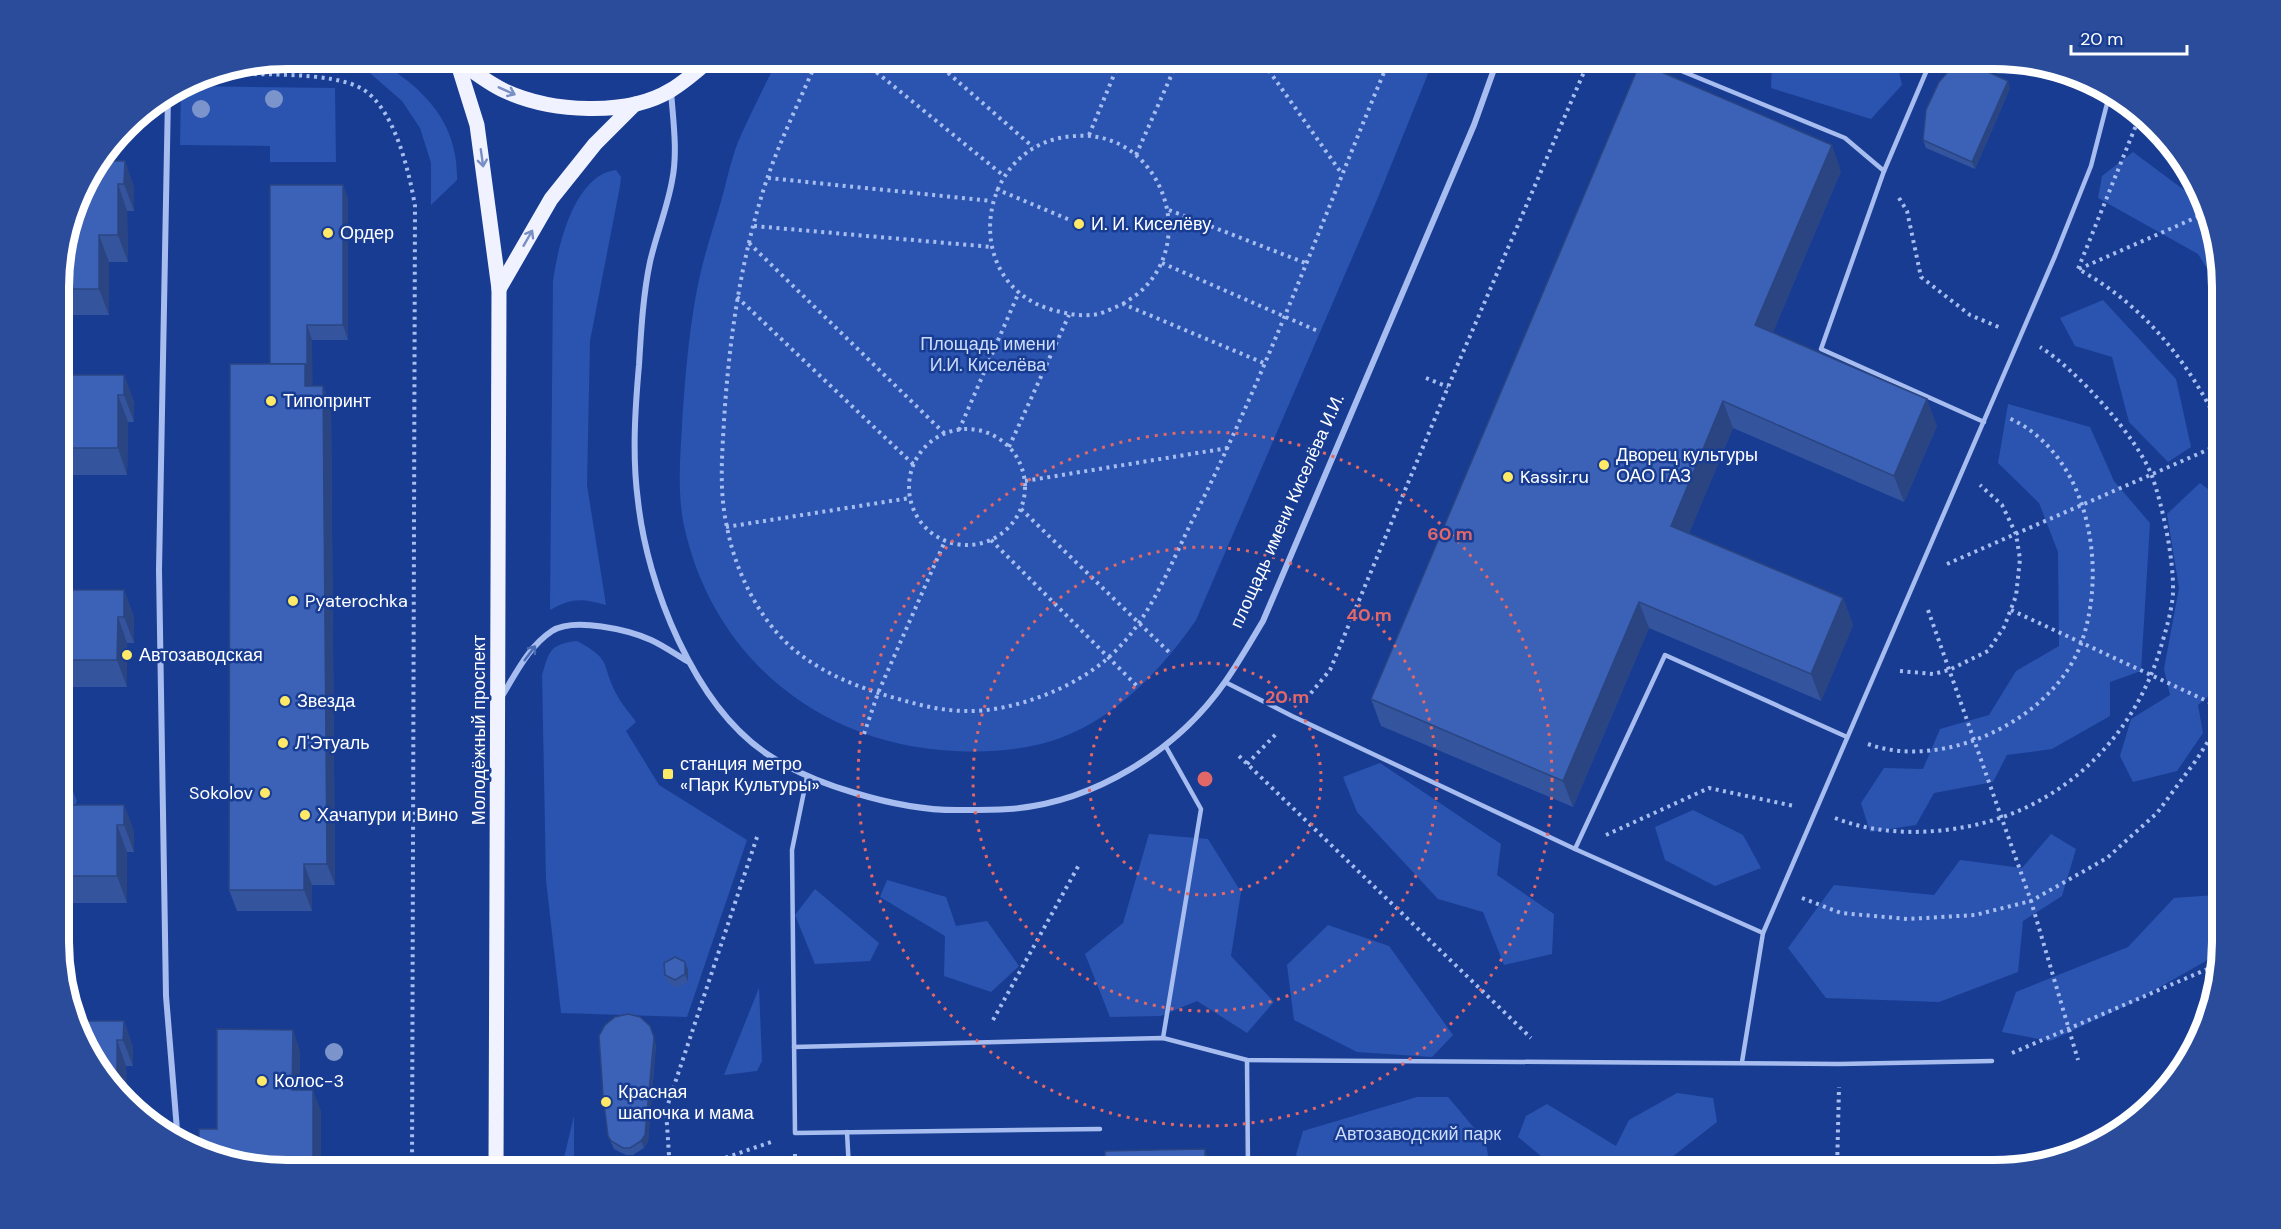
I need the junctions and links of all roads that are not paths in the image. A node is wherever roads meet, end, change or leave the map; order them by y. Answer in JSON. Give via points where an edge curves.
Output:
{"nodes":[{"id":1,"x":459,"y":69,"type":"edge"},
{"id":2,"x":470,"y":69,"type":"edge"},
{"id":3,"x":698,"y":69,"type":"edge"},
{"id":4,"x":1494,"y":69,"type":"edge"},
{"id":5,"x":1677,"y":69,"type":"edge"},
{"id":6,"x":1927,"y":69,"type":"edge"},
{"id":7,"x":670,"y":91,"type":"junction"},
{"id":8,"x":2108,"y":101,"type":"edge"},
{"id":9,"x":635,"y":104,"type":"junction"},
{"id":10,"x":168,"y":105,"type":"edge"},
{"id":11,"x":1884,"y":171,"type":"junction"},
{"id":12,"x":499,"y":289,"type":"junction"},
{"id":13,"x":1984,"y":422,"type":"junction"},
{"id":14,"x":688,"y":661,"type":"junction"},
{"id":15,"x":1225,"y":682,"type":"junction"},
{"id":16,"x":498,"y":701,"type":"junction"},
{"id":17,"x":1847,"y":737,"type":"junction"},
{"id":18,"x":1165,"y":745,"type":"junction"},
{"id":19,"x":807,"y":777,"type":"junction"},
{"id":20,"x":1575,"y":849,"type":"junction"},
{"id":21,"x":1763,"y":933,"type":"junction"},
{"id":22,"x":1163,"y":1038,"type":"junction"},
{"id":23,"x":794,"y":1047,"type":"junction"},
{"id":24,"x":1247,"y":1060,"type":"junction"},
{"id":25,"x":1992,"y":1061,"type":"road end"},
{"id":26,"x":1742,"y":1062,"type":"junction"},
{"id":27,"x":1100,"y":1129,"type":"dead end"},
{"id":28,"x":177,"y":1130,"type":"edge"},
{"id":29,"x":847,"y":1132,"type":"junction"},
{"id":30,"x":496,"y":1160,"type":"edge"},
{"id":31,"x":848,"y":1160,"type":"edge"},
{"id":32,"x":1248,"y":1160,"type":"edge"}],
"edges":[{"from":1,"to":12,"type":"main road","name":"Молодёжный проспект","one_way":true,"via":[[477,125]]},
{"from":2,"to":9,"type":"main road","one_way":true,"via":[[504,90],[542,104],[586,109]]},
{"from":3,"to":7,"type":"main road"},
{"from":4,"to":15,"type":"street","name":"площадь имени Киселёва И.И.","via":[[1474,125],[1263,621]]},
{"from":5,"to":11,"type":"lane","via":[[1845,138]]},
{"from":6,"to":11,"type":"lane"},
{"from":7,"to":9,"type":"main road"},
{"from":7,"to":14,"type":"street","name":"площадь имени Киселёва И.И.","via":[[675,135],[673,180],[650,265],[634,441],[638,501],[648,557],[664,608]]},
{"from":8,"to":13,"type":"lane","via":[[2091,166]]},
{"from":12,"to":9,"type":"main road","name":"Молодёжный проспект","one_way":true,"via":[[551,199],[595,144]]},
{"from":10,"to":28,"type":"street","via":[[159,570],[166,996]]},
{"from":11,"to":13,"type":"lane","via":[[1821,349]]},
{"from":12,"to":16,"type":"main road","name":"Молодёжный проспект"},
{"from":13,"to":17,"type":"lane"},
{"from":16,"to":14,"type":"street","one_way":true,"via":[[533,648],[554,629],[579,624],[612,628],[650,639]]},
{"from":14,"to":19,"type":"street","name":"площадь имени Киселёва И.И.","via":[[724,714],[764,753]]},
{"from":15,"to":18,"type":"street","name":"площадь имени Киселёва И.И."},
{"from":15,"to":20,"type":"lane"},
{"from":16,"to":30,"type":"main road","name":"Молодёжный проспект"},
{"from":17,"to":20,"type":"lane","via":[[1665,656]]},
{"from":17,"to":21,"type":"lane"},
{"from":18,"to":19,"type":"street","name":"площадь имени Киселёва И.И.","via":[[1106,782],[1076,794],[1011,809],[948,810],[894,805]]},
{"from":18,"to":22,"type":"lane","via":[[1201,809]]},
{"from":19,"to":23,"type":"lane","via":[[792,850]]},
{"from":20,"to":21,"type":"lane"},
{"from":21,"to":26,"type":"lane"},
{"from":22,"to":23,"type":"lane"},
{"from":22,"to":24,"type":"lane"},
{"from":23,"to":29,"type":"lane","via":[[795,1133]]},
{"from":24,"to":26,"type":"lane"},
{"from":24,"to":32,"type":"lane"},
{"from":25,"to":26,"type":"lane"},
{"from":27,"to":29,"type":"lane"},
{"from":29,"to":31,"type":"lane"}]}
